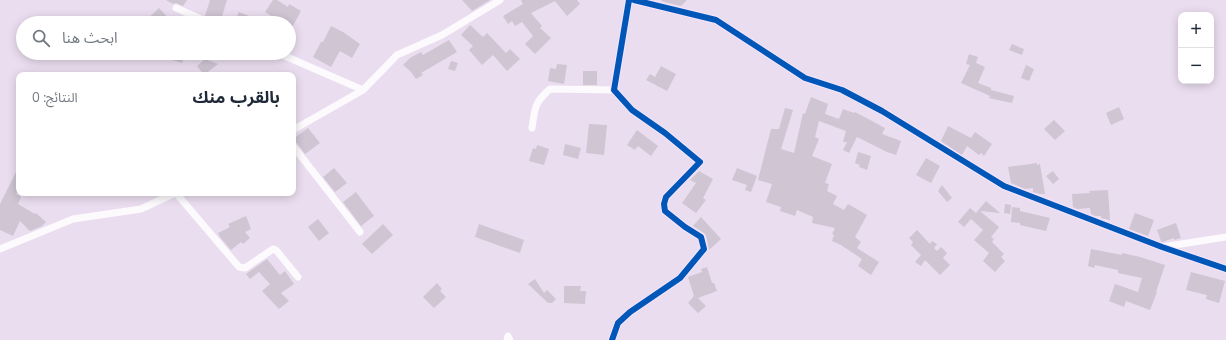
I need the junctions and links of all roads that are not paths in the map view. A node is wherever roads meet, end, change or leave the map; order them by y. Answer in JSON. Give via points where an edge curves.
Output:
{"nodes":[{"id":1,"x":500,"y":0,"type":"edge"},
{"id":2,"x":629,"y":0,"type":"edge"},
{"id":3,"x":634,"y":0,"type":"edge"},
{"id":4,"x":651,"y":2,"type":"edge"},
{"id":5,"x":176,"y":8,"type":"dead end"},
{"id":6,"x":194,"y":16,"type":"edge"},
{"id":7,"x":294,"y":60,"type":"edge"},
{"id":8,"x":364,"y":90,"type":"junction"},
{"id":9,"x":614,"y":90,"type":"junction"},
{"id":10,"x":296,"y":128,"type":"edge"},
{"id":11,"x":532,"y":128,"type":"dead end"},
{"id":12,"x":296,"y":150,"type":"edge"},
{"id":13,"x":169,"y":196,"type":"edge"},
{"id":14,"x":178,"y":196,"type":"edge"},
{"id":15,"x":360,"y":232,"type":"dead end"},
{"id":16,"x":1226,"y":237,"type":"edge"},
{"id":17,"x":1162,"y":247,"type":"junction"},
{"id":18,"x":0,"y":249,"type":"edge"},
{"id":19,"x":1226,"y":269,"type":"edge"},
{"id":20,"x":298,"y":277,"type":"dead end"},
{"id":21,"x":507,"y":340,"type":"edge"},
{"id":22,"x":510,"y":340,"type":"edge"},
{"id":23,"x":612,"y":340,"type":"edge"}],
"edges":[{"from":1,"to":8,"type":"street","via":[[442,35],[397,55]]},
{"from":2,"to":9,"type":"street"},
{"from":3,"to":4,"type":"street"},
{"from":4,"to":17,"type":"street","via":[[716,20],[805,78],[842,90],[882,111],[1004,186]]},
{"from":5,"to":6,"type":"street"},
{"from":7,"to":8,"type":"street"},
{"from":8,"to":10,"type":"street"},
{"from":9,"to":11,"type":"street","via":[[550,89],[536,106]]},
{"from":9,"to":23,"type":"street","via":[[632,110],[700,162],[666,198],[664,204],[665,211],[700,237],[704,249],[680,278],[618,323]]},
{"from":12,"to":15,"type":"street"},
{"from":13,"to":18,"type":"street","via":[[141,209],[73,219]]},
{"from":14,"to":20,"type":"street","via":[[239,268],[245,268],[276,250]]},
{"from":16,"to":17,"type":"street"},
{"from":17,"to":19,"type":"street"},
{"from":21,"to":22,"type":"street","via":[[508,336]]}]}
